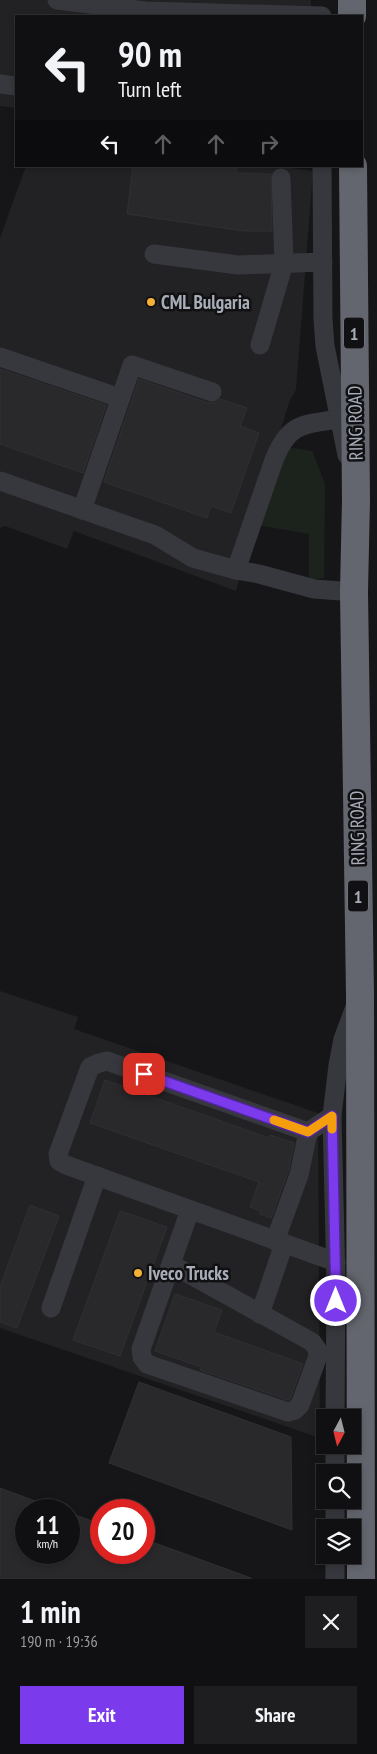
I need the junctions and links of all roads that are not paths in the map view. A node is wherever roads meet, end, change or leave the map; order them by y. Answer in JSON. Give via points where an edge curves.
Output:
{"nodes":[{"id":1,"x":57,"y":0,"type":"edge"},
{"id":2,"x":322,"y":0,"type":"edge"},
{"id":3,"x":352,"y":0,"type":"edge"},
{"id":4,"x":131,"y":5,"type":"edge"},
{"id":5,"x":201,"y":6,"type":"edge"},
{"id":6,"x":81,"y":10,"type":"edge"},
{"id":7,"x":310,"y":15,"type":"edge"},
{"id":8,"x":322,"y":15,"type":"edge"},
{"id":9,"x":352,"y":15,"type":"edge"},
{"id":10,"x":0,"y":84,"type":"edge"},
{"id":11,"x":15,"y":86,"type":"edge"},
{"id":12,"x":322,"y":167,"type":"edge"},
{"id":13,"x":353,"y":167,"type":"edge"},
{"id":14,"x":281,"y":178,"type":"dead end"},
{"id":15,"x":154,"y":254,"type":"dead end"},
{"id":16,"x":323,"y":262,"type":"junction"},
{"id":17,"x":284,"y":263,"type":"junction"},
{"id":18,"x":260,"y":345,"type":"dead end"},
{"id":19,"x":0,"y":357,"type":"edge"},
{"id":20,"x":212,"y":392,"type":"dead end"},
{"id":21,"x":120,"y":398,"type":"junction"},
{"id":22,"x":339,"y":419,"type":"junction"},
{"id":23,"x":0,"y":481,"type":"edge"},
{"id":24,"x":356,"y":500,"type":"junction"},
{"id":25,"x":82,"y":510,"type":"junction"},
{"id":26,"x":236,"y":570,"type":"junction"},
{"id":27,"x":354,"y":592,"type":"junction"},
{"id":28,"x":360,"y":994,"type":"junction"},
{"id":29,"x":332,"y":1116,"type":"junction"},
{"id":30,"x":308,"y":1132,"type":"junction"},
{"id":31,"x":97,"y":1176,"type":"junction"},
{"id":32,"x":190,"y":1210,"type":"junction"},
{"id":33,"x":280,"y":1242,"type":"junction"},
{"id":34,"x":336,"y":1262,"type":"junction"},
{"id":35,"x":171,"y":1264,"type":"junction"},
{"id":36,"x":51,"y":1308,"type":"dead end"},
{"id":37,"x":260,"y":1314,"type":"junction"},
{"id":38,"x":335,"y":1409,"type":"edge"},
{"id":39,"x":335,"y":1564,"type":"edge"},
{"id":40,"x":334,"y":1579,"type":"edge"},
{"id":41,"x":361,"y":1579,"type":"edge"}],
"edges":[{"from":1,"to":6,"type":"lane"},
{"from":2,"to":8,"type":"lane"},
{"from":3,"to":9,"type":"highway"},
{"from":4,"to":5,"type":"lane"},
{"from":4,"to":6,"type":"lane"},
{"from":5,"to":7,"type":"lane"},
{"from":10,"to":11,"type":"lane"},
{"from":12,"to":16,"type":"lane"},
{"from":13,"to":24,"type":"highway","name":"RING ROAD","number":"1"},
{"from":14,"to":17,"type":"lane"},
{"from":15,"to":17,"type":"lane","via":[[238,265]]},
{"from":16,"to":17,"type":"lane"},
{"from":16,"to":22,"type":"lane","via":[[323,319]]},
{"from":17,"to":18,"type":"lane"},
{"from":19,"to":21,"type":"lane"},
{"from":20,"to":21,"type":"lane","via":[[132,365]]},
{"from":21,"to":25,"type":"lane"},
{"from":22,"to":24,"type":"lane"},
{"from":22,"to":26,"type":"lane","via":[[298,427],[287,434],[279,446]]},
{"from":23,"to":25,"type":"lane"},
{"from":24,"to":27,"type":"highway","name":"RING ROAD","number":"1"},
{"from":25,"to":26,"type":"lane","via":[[155,535],[193,558]]},
{"from":26,"to":27,"type":"lane","via":[[314,589]]},
{"from":27,"to":28,"type":"highway","name":"RING ROAD","number":"1"},
{"from":28,"to":29,"type":"lane","via":[[343,1039]]},
{"from":28,"to":41,"type":"highway","name":"RING ROAD","number":"1"},
{"from":29,"to":30,"type":"lane"},
{"from":29,"to":34,"type":"lane"},
{"from":30,"to":31,"type":"lane","via":[[107,1061],[98,1062],[90,1067],[84,1080],[58,1154],[59,1161]]},
{"from":30,"to":33,"type":"lane"},
{"from":31,"to":32,"type":"lane"},
{"from":31,"to":36,"type":"lane"},
{"from":32,"to":33,"type":"lane"},
{"from":32,"to":35,"type":"lane"},
{"from":33,"to":34,"type":"lane"},
{"from":33,"to":37,"type":"lane"},
{"from":34,"to":38,"type":"lane"},
{"from":35,"to":37,"type":"lane"},
{"from":35,"to":37,"type":"lane","via":[[141,1349],[147,1364],[288,1412],[295,1410],[300,1405],[318,1356],[317,1349],[312,1342]]},
{"from":39,"to":40,"type":"lane"}]}
